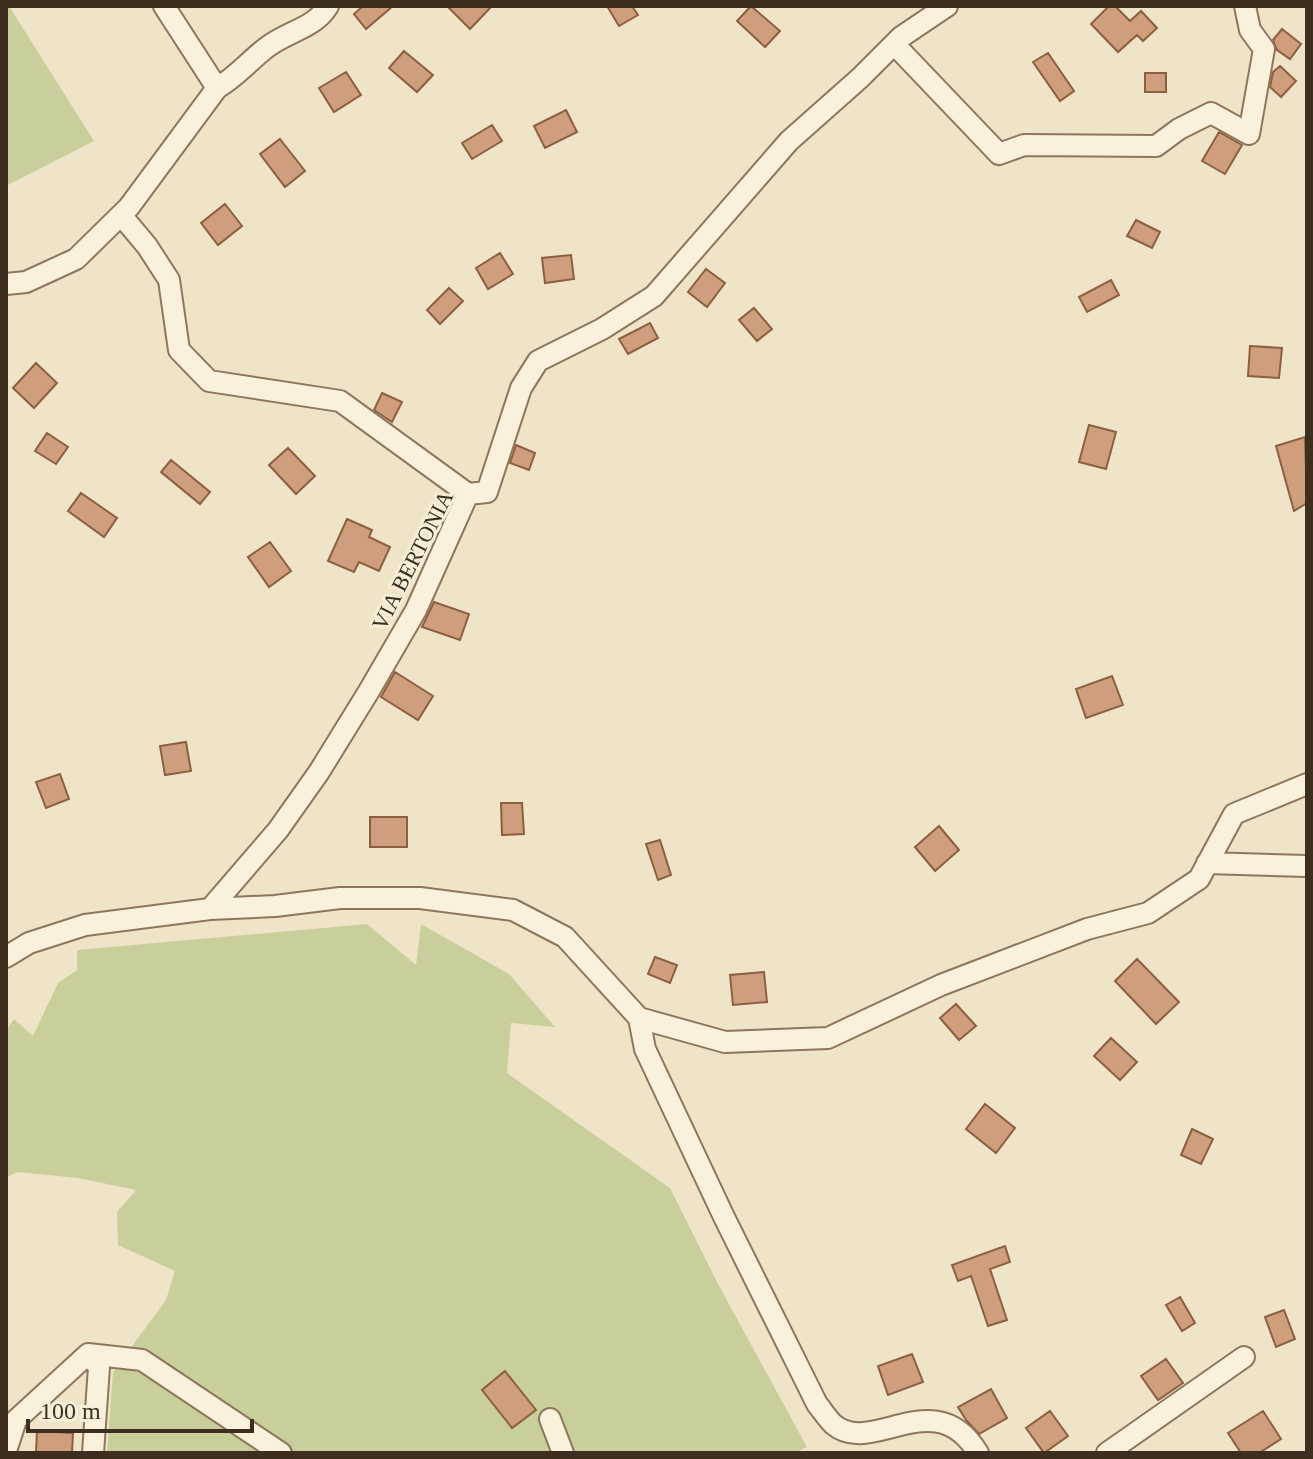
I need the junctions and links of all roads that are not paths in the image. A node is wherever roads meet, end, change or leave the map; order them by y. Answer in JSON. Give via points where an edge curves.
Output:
{"nodes":[{"id":1,"x":164,"y":6,"type":"edge"},
{"id":2,"x":328,"y":6,"type":"edge"},
{"id":3,"x":1245,"y":6,"type":"edge"},
{"id":4,"x":941,"y":7,"type":"edge"},
{"id":5,"x":894,"y":44,"type":"junction"},
{"id":6,"x":217,"y":88,"type":"junction"},
{"id":7,"x":121,"y":215,"type":"junction"},
{"id":8,"x":6,"y":284,"type":"edge"},
{"id":9,"x":468,"y":494,"type":"junction"},
{"id":10,"x":1307,"y":784,"type":"edge"},
{"id":11,"x":1207,"y":863,"type":"junction"},
{"id":12,"x":1307,"y":866,"type":"edge"},
{"id":13,"x":210,"y":909,"type":"junction"},
{"id":14,"x":6,"y":957,"type":"edge"},
{"id":15,"x":639,"y":1018,"type":"junction"},
{"id":16,"x":88,"y":1354,"type":"junction"},
{"id":17,"x":1244,"y":1357,"type":"dead end"},
{"id":18,"x":550,"y":1419,"type":"dead end"},
{"id":19,"x":6,"y":1451,"type":"edge"},
{"id":20,"x":93,"y":1453,"type":"edge"},
{"id":21,"x":281,"y":1453,"type":"edge"},
{"id":22,"x":563,"y":1453,"type":"edge"},
{"id":23,"x":978,"y":1453,"type":"edge"},
{"id":24,"x":1107,"y":1453,"type":"edge"}],
"edges":[{"from":1,"to":6,"type":"street"},
{"from":2,"to":6,"type":"street","via":[[320,19],[269,46]]},
{"from":3,"to":5,"type":"street","via":[[1250,30],[1264,49],[1249,134],[1211,113],[1156,146],[1024,145],[999,154]]},
{"from":4,"to":5,"type":"street","name":"VIA BERTONIA"},
{"from":5,"to":9,"type":"street","name":"VIA BERTONIA","via":[[789,141],[654,296],[538,361],[521,388],[487,492]]},
{"from":6,"to":7,"type":"street"},
{"from":7,"to":8,"type":"street","via":[[76,259],[26,282]]},
{"from":7,"to":9,"type":"street","via":[[169,280],[179,350],[209,381],[340,401]]},
{"from":9,"to":13,"type":"street","name":"VIA BERTONIA","via":[[416,610],[319,772],[278,830]]},
{"from":10,"to":11,"type":"street","via":[[1234,814]]},
{"from":11,"to":12,"type":"street"},
{"from":11,"to":15,"type":"street","via":[[1199,879],[1148,913],[1087,929],[941,985],[828,1038],[725,1042]]},
{"from":13,"to":14,"type":"street","via":[[85,925],[29,943]]},
{"from":13,"to":15,"type":"street","via":[[340,898],[420,898],[513,910],[565,937]]},
{"from":15,"to":23,"type":"street","via":[[645,1049],[817,1404],[834,1425],[853,1432],[930,1420],[954,1425]]},
{"from":16,"to":19,"type":"street","via":[[16,1420]]},
{"from":16,"to":20,"type":"street","via":[[99,1367]]},
{"from":16,"to":21,"type":"street","via":[[142,1360]]},
{"from":17,"to":24,"type":"street"},
{"from":18,"to":22,"type":"street"}]}
